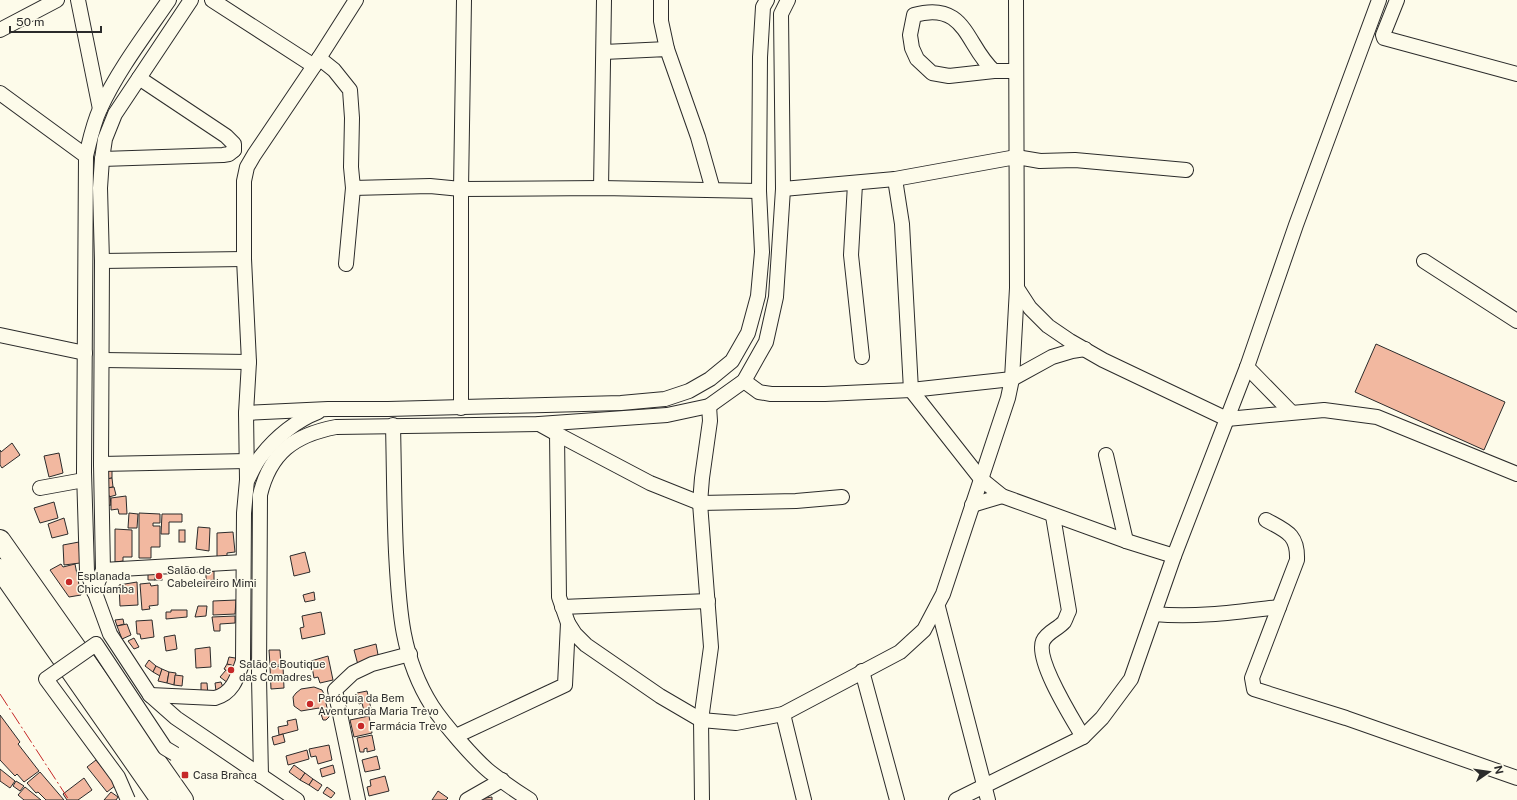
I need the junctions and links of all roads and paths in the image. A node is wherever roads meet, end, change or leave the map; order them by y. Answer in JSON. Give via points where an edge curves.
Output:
{"nodes":[{"id":1,"x":57,"y":0,"type":"edge"},
{"id":2,"x":78,"y":0,"type":"edge"},
{"id":3,"x":169,"y":0,"type":"edge"},
{"id":4,"x":191,"y":0,"type":"edge"},
{"id":5,"x":212,"y":0,"type":"edge"},
{"id":6,"x":356,"y":0,"type":"edge"},
{"id":7,"x":464,"y":0,"type":"edge"},
{"id":8,"x":604,"y":0,"type":"edge"},
{"id":9,"x":661,"y":0,"type":"edge"},
{"id":10,"x":788,"y":0,"type":"edge"},
{"id":11,"x":1016,"y":0,"type":"edge"},
{"id":12,"x":1379,"y":0,"type":"edge"},
{"id":13,"x":1397,"y":0,"type":"edge"},
{"id":14,"x":764,"y":2,"type":"edge"},
{"id":15,"x":0,"y":30,"type":"edge"},
{"id":16,"x":667,"y":49,"type":"junction"},
{"id":17,"x":604,"y":52,"type":"junction"},
{"id":18,"x":317,"y":62,"type":"junction"},
{"id":19,"x":994,"y":70,"type":"junction"},
{"id":20,"x":1015,"y":71,"type":"junction"},
{"id":21,"x":1517,"y":74,"type":"edge"},
{"id":22,"x":139,"y":78,"type":"junction"},
{"id":23,"x":0,"y":93,"type":"edge"},
{"id":24,"x":100,"y":109,"type":"junction"},
{"id":25,"x":234,"y":150,"type":"junction"},
{"id":26,"x":86,"y":156,"type":"junction"},
{"id":27,"x":1016,"y":157,"type":"junction"},
{"id":28,"x":102,"y":159,"type":"junction"},
{"id":29,"x":251,"y":161,"type":"junction"},
{"id":30,"x":1186,"y":170,"type":"dead end"},
{"id":31,"x":895,"y":179,"type":"junction"},
{"id":32,"x":855,"y":184,"type":"junction"},
{"id":33,"x":352,"y":188,"type":"junction"},
{"id":34,"x":601,"y":188,"type":"junction"},
{"id":35,"x":461,"y":189,"type":"junction"},
{"id":36,"x":783,"y":189,"type":"junction"},
{"id":37,"x":713,"y":190,"type":"junction"},
{"id":38,"x":759,"y":191,"type":"junction"},
{"id":39,"x":244,"y":259,"type":"junction"},
{"id":40,"x":1424,"y":260,"type":"dead end"},
{"id":41,"x":102,"y":262,"type":"junction"},
{"id":42,"x":346,"y":264,"type":"dead end"},
{"id":43,"x":1017,"y":288,"type":"junction"},
{"id":44,"x":1517,"y":321,"type":"edge"},
{"id":45,"x":0,"y":335,"type":"edge"},
{"id":46,"x":1085,"y":349,"type":"junction"},
{"id":47,"x":85,"y":353,"type":"junction"},
{"id":48,"x":862,"y":357,"type":"dead end"},
{"id":49,"x":103,"y":360,"type":"junction"},
{"id":50,"x":249,"y":362,"type":"junction"},
{"id":51,"x":1247,"y":366,"type":"junction"},
{"id":52,"x":1012,"y":380,"type":"junction"},
{"id":53,"x":744,"y":381,"type":"junction"},
{"id":54,"x":911,"y":390,"type":"junction"},
{"id":55,"x":709,"y":406,"type":"junction"},
{"id":56,"x":328,"y":408,"type":"junction"},
{"id":57,"x":461,"y":408,"type":"junction"},
{"id":58,"x":1291,"y":412,"type":"junction"},
{"id":59,"x":246,"y":413,"type":"junction"},
{"id":60,"x":1227,"y":419,"type":"junction"},
{"id":61,"x":539,"y":424,"type":"junction"},
{"id":62,"x":394,"y":425,"type":"junction"},
{"id":63,"x":557,"y":434,"type":"junction"},
{"id":64,"x":1106,"y":455,"type":"dead end"},
{"id":65,"x":247,"y":461,"type":"junction"},
{"id":66,"x":101,"y":464,"type":"junction"},
{"id":67,"x":1517,"y":474,"type":"edge"},
{"id":68,"x":981,"y":478,"type":"junction"},
{"id":69,"x":84,"y":480,"type":"junction"},
{"id":70,"x":247,"y":480,"type":"junction"},
{"id":71,"x":40,"y":488,"type":"dead end"},
{"id":72,"x":1002,"y":496,"type":"junction"},
{"id":73,"x":842,"y":497,"type":"dead end"},
{"id":74,"x":700,"y":503,"type":"junction"},
{"id":75,"x":972,"y":505,"type":"junction"},
{"id":76,"x":1053,"y":516,"type":"junction"},
{"id":77,"x":1266,"y":520,"type":"dead end"},
{"id":78,"x":0,"y":540,"type":"edge"},
{"id":79,"x":1126,"y":541,"type":"junction"},
{"id":80,"x":1174,"y":556,"type":"junction"},
{"id":81,"x":243,"y":562,"type":"junction"},
{"id":82,"x":0,"y":569,"type":"edge"},
{"id":83,"x":103,"y":570,"type":"junction"},
{"id":84,"x":0,"y":575,"type":"edge"},
{"id":85,"x":94,"y":592,"type":"junction"},
{"id":86,"x":708,"y":600,"type":"junction"},
{"id":87,"x":25,"y":605,"type":"junction"},
{"id":88,"x":1279,"y":606,"type":"junction"},
{"id":89,"x":562,"y":607,"type":"junction"},
{"id":90,"x":938,"y":607,"type":"junction"},
{"id":91,"x":1154,"y":614,"type":"junction"},
{"id":92,"x":568,"y":623,"type":"junction"},
{"id":93,"x":410,"y":654,"type":"junction"},
{"id":94,"x":862,"y":672,"type":"junction"},
{"id":95,"x":150,"y":695,"type":"junction"},
{"id":96,"x":783,"y":714,"type":"junction"},
{"id":97,"x":702,"y":720,"type":"junction"},
{"id":98,"x":456,"y":736,"type":"junction"},
{"id":99,"x":1083,"y":737,"type":"junction"},
{"id":100,"x":175,"y":754,"type":"dead end"},
{"id":101,"x":261,"y":776,"type":"junction"},
{"id":102,"x":1517,"y":778,"type":"edge"},
{"id":103,"x":502,"y":780,"type":"junction"},
{"id":104,"x":985,"y":786,"type":"junction"},
{"id":105,"x":128,"y":800,"type":"edge"},
{"id":106,"x":161,"y":800,"type":"edge"},
{"id":107,"x":183,"y":800,"type":"edge"},
{"id":108,"x":297,"y":800,"type":"edge"},
{"id":109,"x":358,"y":800,"type":"edge"},
{"id":110,"x":467,"y":800,"type":"edge"},
{"id":111,"x":530,"y":800,"type":"edge"},
{"id":112,"x":702,"y":800,"type":"edge"},
{"id":113,"x":804,"y":800,"type":"edge"},
{"id":114,"x":897,"y":800,"type":"edge"},
{"id":115,"x":956,"y":800,"type":"edge"},
{"id":116,"x":988,"y":800,"type":"edge"}],
"edges":[{"from":1,"to":15,"type":"street"},
{"from":2,"to":24,"type":"street"},
{"from":3,"to":24,"type":"street","via":[[124,66]]},
{"from":4,"to":22,"type":"street"},
{"from":5,"to":18,"type":"street"},
{"from":6,"to":18,"type":"street"},
{"from":7,"to":35,"type":"street"},
{"from":8,"to":17,"type":"street"},
{"from":9,"to":16,"type":"street","via":[[661,21]]},
{"from":10,"to":36,"type":"street","via":[[781,14]]},
{"from":11,"to":20,"type":"street"},
{"from":12,"to":51,"type":"street"},
{"from":13,"to":21,"type":"street","via":[[1384,38]]},
{"from":14,"to":38,"type":"street","via":[[760,57]]},
{"from":16,"to":17,"type":"street"},
{"from":16,"to":37,"type":"street","via":[[698,137]]},
{"from":17,"to":34,"type":"street"},
{"from":18,"to":29,"type":"street"},
{"from":18,"to":33,"type":"street","via":[[334,70],[350,90]]},
{"from":19,"to":19,"type":"street","via":[[986,64],[966,22],[955,8],[943,3],[926,6],[914,15],[910,35],[912,48],[917,59],[932,73],[948,76]]},
{"from":19,"to":20,"type":"street"},
{"from":20,"to":27,"type":"street"},
{"from":22,"to":25,"type":"street","via":[[226,136],[234,144]]},
{"from":22,"to":28,"type":"street","via":[[114,114],[105,139]]},
{"from":23,"to":26,"type":"street"},
{"from":24,"to":26,"type":"street"},
{"from":25,"to":28,"type":"street","via":[[223,155]]},
{"from":25,"to":29,"type":"street"},
{"from":26,"to":47,"type":"street"},
{"from":27,"to":30,"type":"street","via":[[1040,161],[1075,160]]},
{"from":27,"to":31,"type":"street"},
{"from":27,"to":43,"type":"street"},
{"from":28,"to":41,"type":"street"},
{"from":29,"to":39,"type":"street","via":[[244,181]]},
{"from":31,"to":32,"type":"street"},
{"from":31,"to":54,"type":"street","via":[[902,224]]},
{"from":32,"to":36,"type":"street"},
{"from":32,"to":48,"type":"street","via":[[851,255]]},
{"from":33,"to":35,"type":"street","via":[[430,186]]},
{"from":33,"to":42,"type":"street"},
{"from":34,"to":35,"type":"street"},
{"from":34,"to":37,"type":"street"},
{"from":35,"to":57,"type":"street"},
{"from":36,"to":53,"type":"street","via":[[776,297],[766,342]]},
{"from":37,"to":38,"type":"street"},
{"from":38,"to":57,"type":"street","via":[[762,252],[758,296],[748,333],[732,361],[710,379],[689,391],[665,399],[621,403]]},
{"from":39,"to":41,"type":"street"},
{"from":39,"to":50,"type":"street"},
{"from":40,"to":44,"type":"street"},
{"from":41,"to":49,"type":"street"},
{"from":43,"to":46,"type":"street","via":[[1030,308],[1044,321]]},
{"from":43,"to":52,"type":"street"},
{"from":45,"to":47,"type":"street"},
{"from":46,"to":52,"type":"street","via":[[1052,357]]},
{"from":46,"to":60,"type":"street"},
{"from":47,"to":69,"type":"street"},
{"from":49,"to":50,"type":"street"},
{"from":49,"to":66,"type":"street"},
{"from":50,"to":59,"type":"street"},
{"from":51,"to":58,"type":"street"},
{"from":51,"to":60,"type":"street"},
{"from":52,"to":54,"type":"street"},
{"from":52,"to":68,"type":"street"},
{"from":53,"to":54,"type":"street","via":[[759,392],[771,394]]},
{"from":53,"to":55,"type":"street"},
{"from":54,"to":68,"type":"street"},
{"from":55,"to":61,"type":"street","via":[[667,415]]},
{"from":55,"to":74,"type":"street","via":[[710,421]]},
{"from":56,"to":57,"type":"street"},
{"from":56,"to":59,"type":"street"},
{"from":56,"to":70,"type":"street","via":[[305,417],[281,436],[261,455]]},
{"from":58,"to":60,"type":"street"},
{"from":58,"to":67,"type":"street","via":[[1324,410],[1377,417]]},
{"from":59,"to":65,"type":"street"},
{"from":60,"to":80,"type":"street"},
{"from":61,"to":62,"type":"street"},
{"from":61,"to":63,"type":"street"},
{"from":62,"to":93,"type":"street","via":[[398,605],[402,632]]},
{"from":62,"to":101,"type":"street","via":[[336,427],[314,431],[282,451],[263,482],[260,495],[259,561]]},
{"from":63,"to":74,"type":"street","via":[[650,483]]},
{"from":63,"to":89,"type":"street","via":[[559,597]]},
{"from":64,"to":79,"type":"street"},
{"from":65,"to":66,"type":"street"},
{"from":65,"to":70,"type":"street"},
{"from":66,"to":83,"type":"street"},
{"from":68,"to":72,"type":"street"},
{"from":68,"to":75,"type":"street"},
{"from":69,"to":71,"type":"street"},
{"from":69,"to":85,"type":"street","via":[[87,571]]},
{"from":70,"to":81,"type":"street"},
{"from":72,"to":75,"type":"street"},
{"from":72,"to":76,"type":"street"},
{"from":73,"to":74,"type":"street","via":[[796,501]]},
{"from":74,"to":86,"type":"street"},
{"from":75,"to":90,"type":"street"},
{"from":76,"to":79,"type":"street"},
{"from":76,"to":99,"type":"street","via":[[1069,611],[1064,622],[1046,635],[1042,646],[1047,670]]},
{"from":77,"to":88,"type":"street","via":[[1288,532],[1297,550],[1297,560]]},
{"from":78,"to":107,"type":"highway"},
{"from":79,"to":80,"type":"street"},
{"from":80,"to":91,"type":"street"},
{"from":81,"to":83,"type":"street"},
{"from":81,"to":95,"type":"street","via":[[243,661],[230,691],[215,698]]},
{"from":82,"to":87,"type":"highway"},
{"from":83,"to":85,"type":"street"},
{"from":84,"to":87,"type":"street"},
{"from":85,"to":95,"type":"street","via":[[110,634]]},
{"from":86,"to":89,"type":"street"},
{"from":86,"to":97,"type":"street","via":[[711,647]]},
{"from":87,"to":106,"type":"highway"},
{"from":88,"to":91,"type":"street","via":[[1209,616]]},
{"from":88,"to":102,"type":"street","via":[[1252,678],[1254,688]]},
{"from":89,"to":92,"type":"street"},
{"from":90,"to":94,"type":"street","via":[[924,630],[900,652]]},
{"from":90,"to":104,"type":"street"},
{"from":91,"to":99,"type":"street","via":[[1131,679],[1102,718]]},
{"from":92,"to":97,"type":"street","via":[[586,645],[660,696]]},
{"from":92,"to":98,"type":"street","via":[[565,685]]},
{"from":93,"to":98,"type":"street","via":[[417,676],[432,706]]},
{"from":93,"to":109,"type":"street","via":[[372,664],[353,673],[335,690]]},
{"from":94,"to":96,"type":"street"},
{"from":94,"to":114,"type":"street"},
{"from":95,"to":101,"type":"street","via":[[176,718]]},
{"from":96,"to":97,"type":"street","via":[[736,723]]},
{"from":96,"to":113,"type":"street"},
{"from":97,"to":112,"type":"street"},
{"from":98,"to":103,"type":"street","via":[[488,771]]},
{"from":99,"to":104,"type":"street"},
{"from":100,"to":105,"type":"street","bridge":true,"via":[[166,748],[96,644],[46,679],[114,772]]},
{"from":101,"to":108,"type":"street"},
{"from":103,"to":110,"type":"street"},
{"from":103,"to":111,"type":"street"},
{"from":104,"to":115,"type":"street"},
{"from":104,"to":116,"type":"street"}]}
